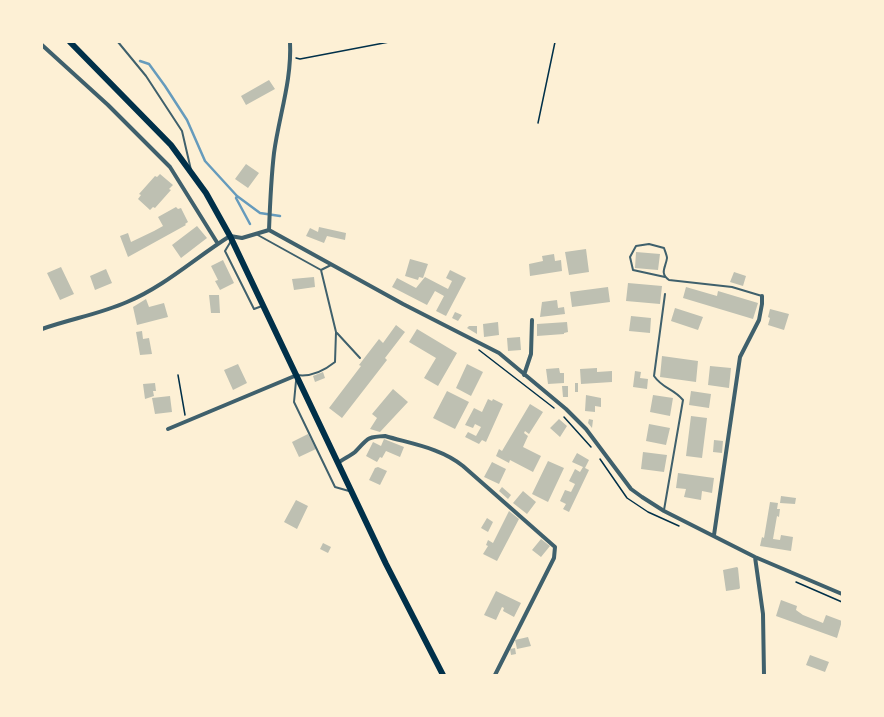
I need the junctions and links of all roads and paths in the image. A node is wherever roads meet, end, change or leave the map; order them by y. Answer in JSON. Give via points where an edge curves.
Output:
{"nodes":[{"id":1,"x":70,"y":42,"type":"edge"},
{"id":2,"x":118,"y":42,"type":"edge"},
{"id":3,"x":290,"y":42,"type":"edge"},
{"id":4,"x":389,"y":42,"type":"edge"},
{"id":5,"x":555,"y":42,"type":"edge"},
{"id":6,"x":42,"y":45,"type":"edge"},
{"id":7,"x":291,"y":56,"type":"junction"},
{"id":8,"x":538,"y":123,"type":"dead end"},
{"id":9,"x":193,"y":175,"type":"junction"},
{"id":10,"x":269,"y":230,"type":"junction"},
{"id":11,"x":256,"y":234,"type":"junction"},
{"id":12,"x":231,"y":238,"type":"junction"},
{"id":13,"x":218,"y":244,"type":"junction"},
{"id":14,"x":332,"y":264,"type":"junction"},
{"id":15,"x":321,"y":270,"type":"junction"},
{"id":16,"x":665,"y":277,"type":"junction"},
{"id":17,"x":665,"y":294,"type":"dead end"},
{"id":18,"x":762,"y":296,"type":"joint"},
{"id":19,"x":263,"y":305,"type":"junction"},
{"id":20,"x":532,"y":320,"type":"dead end"},
{"id":21,"x":42,"y":329,"type":"edge"},
{"id":22,"x":336,"y":332,"type":"junction"},
{"id":23,"x":477,"y":349,"type":"dead end"},
{"id":24,"x":360,"y":358,"type":"dead end"},
{"id":25,"x":178,"y":375,"type":"dead end"},
{"id":26,"x":297,"y":375,"type":"junction"},
{"id":27,"x":524,"y":375,"type":"junction"},
{"id":28,"x":556,"y":409,"type":"dead end"},
{"id":29,"x":560,"y":412,"type":"dead end"},
{"id":30,"x":187,"y":421,"type":"junction"},
{"id":31,"x":168,"y":429,"type":"dead end"},
{"id":32,"x":594,"y":449,"type":"dead end"},
{"id":33,"x":600,"y":458,"type":"dead end"},
{"id":34,"x":338,"y":463,"type":"junction"},
{"id":35,"x":352,"y":492,"type":"junction"},
{"id":36,"x":664,"y":511,"type":"junction"},
{"id":37,"x":683,"y":528,"type":"dead end"},
{"id":38,"x":714,"y":535,"type":"junction"},
{"id":39,"x":755,"y":557,"type":"junction"},
{"id":40,"x":795,"y":581,"type":"dead end"},
{"id":41,"x":842,"y":594,"type":"edge"},
{"id":42,"x":842,"y":602,"type":"edge"},
{"id":43,"x":443,"y":675,"type":"edge"},
{"id":44,"x":495,"y":675,"type":"edge"},
{"id":45,"x":764,"y":675,"type":"edge"}],
"edges":[{"from":1,"to":9,"type":"main road","via":[[171,145]]},
{"from":2,"to":9,"type":"lane","via":[[146,76],[182,131]]},
{"from":3,"to":7,"type":"street"},
{"from":4,"to":7,"type":"path","via":[[300,59]]},
{"from":5,"to":8,"type":"path"},
{"from":6,"to":13,"type":"street","via":[[108,104],[170,167]]},
{"from":7,"to":10,"type":"street","via":[[274,153]]},
{"from":9,"to":12,"type":"main road"},
{"from":10,"to":11,"type":"street"},
{"from":10,"to":14,"type":"street"},
{"from":11,"to":12,"type":"street"},
{"from":11,"to":15,"type":"lane"},
{"from":12,"to":13,"type":"street"},
{"from":12,"to":19,"type":"main road"},
{"from":12,"to":19,"type":"lane","via":[[225,251],[254,310]]},
{"from":13,"to":21,"type":"street","via":[[174,276],[133,300]]},
{"from":14,"to":15,"type":"lane"},
{"from":14,"to":27,"type":"street","via":[[499,353]]},
{"from":15,"to":22,"type":"lane"},
{"from":16,"to":16,"type":"lane","via":[[633,270],[630,257],[636,246],[649,244],[664,248],[667,258],[663,269]]},
{"from":16,"to":18,"type":"lane","via":[[669,280],[732,287]]},
{"from":17,"to":36,"type":"lane","via":[[654,376],[660,385],[677,392],[683,400]]},
{"from":18,"to":38,"type":"street","via":[[759,320],[740,357]]},
{"from":19,"to":26,"type":"main road"},
{"from":20,"to":27,"type":"street","via":[[531,354]]},
{"from":22,"to":24,"type":"lane"},
{"from":22,"to":26,"type":"lane","via":[[335,362],[327,368],[305,376]]},
{"from":23,"to":28,"type":"path"},
{"from":25,"to":30,"type":"path"},
{"from":26,"to":30,"type":"street"},
{"from":26,"to":34,"type":"main road"},
{"from":26,"to":35,"type":"lane","via":[[294,402],[336,487]]},
{"from":27,"to":36,"type":"street","via":[[549,394],[586,429],[631,489]]},
{"from":29,"to":32,"type":"path"},
{"from":30,"to":31,"type":"street"},
{"from":33,"to":37,"type":"path","via":[[627,498],[648,512]]},
{"from":34,"to":35,"type":"main road"},
{"from":34,"to":44,"type":"street","via":[[354,453],[367,438],[385,436],[435,450],[463,466],[555,547],[554,558]]},
{"from":35,"to":43,"type":"main road"},
{"from":36,"to":38,"type":"street"},
{"from":38,"to":39,"type":"street"},
{"from":39,"to":41,"type":"street"},
{"from":39,"to":45,"type":"street","via":[[763,614]]},
{"from":40,"to":42,"type":"path"}]}
